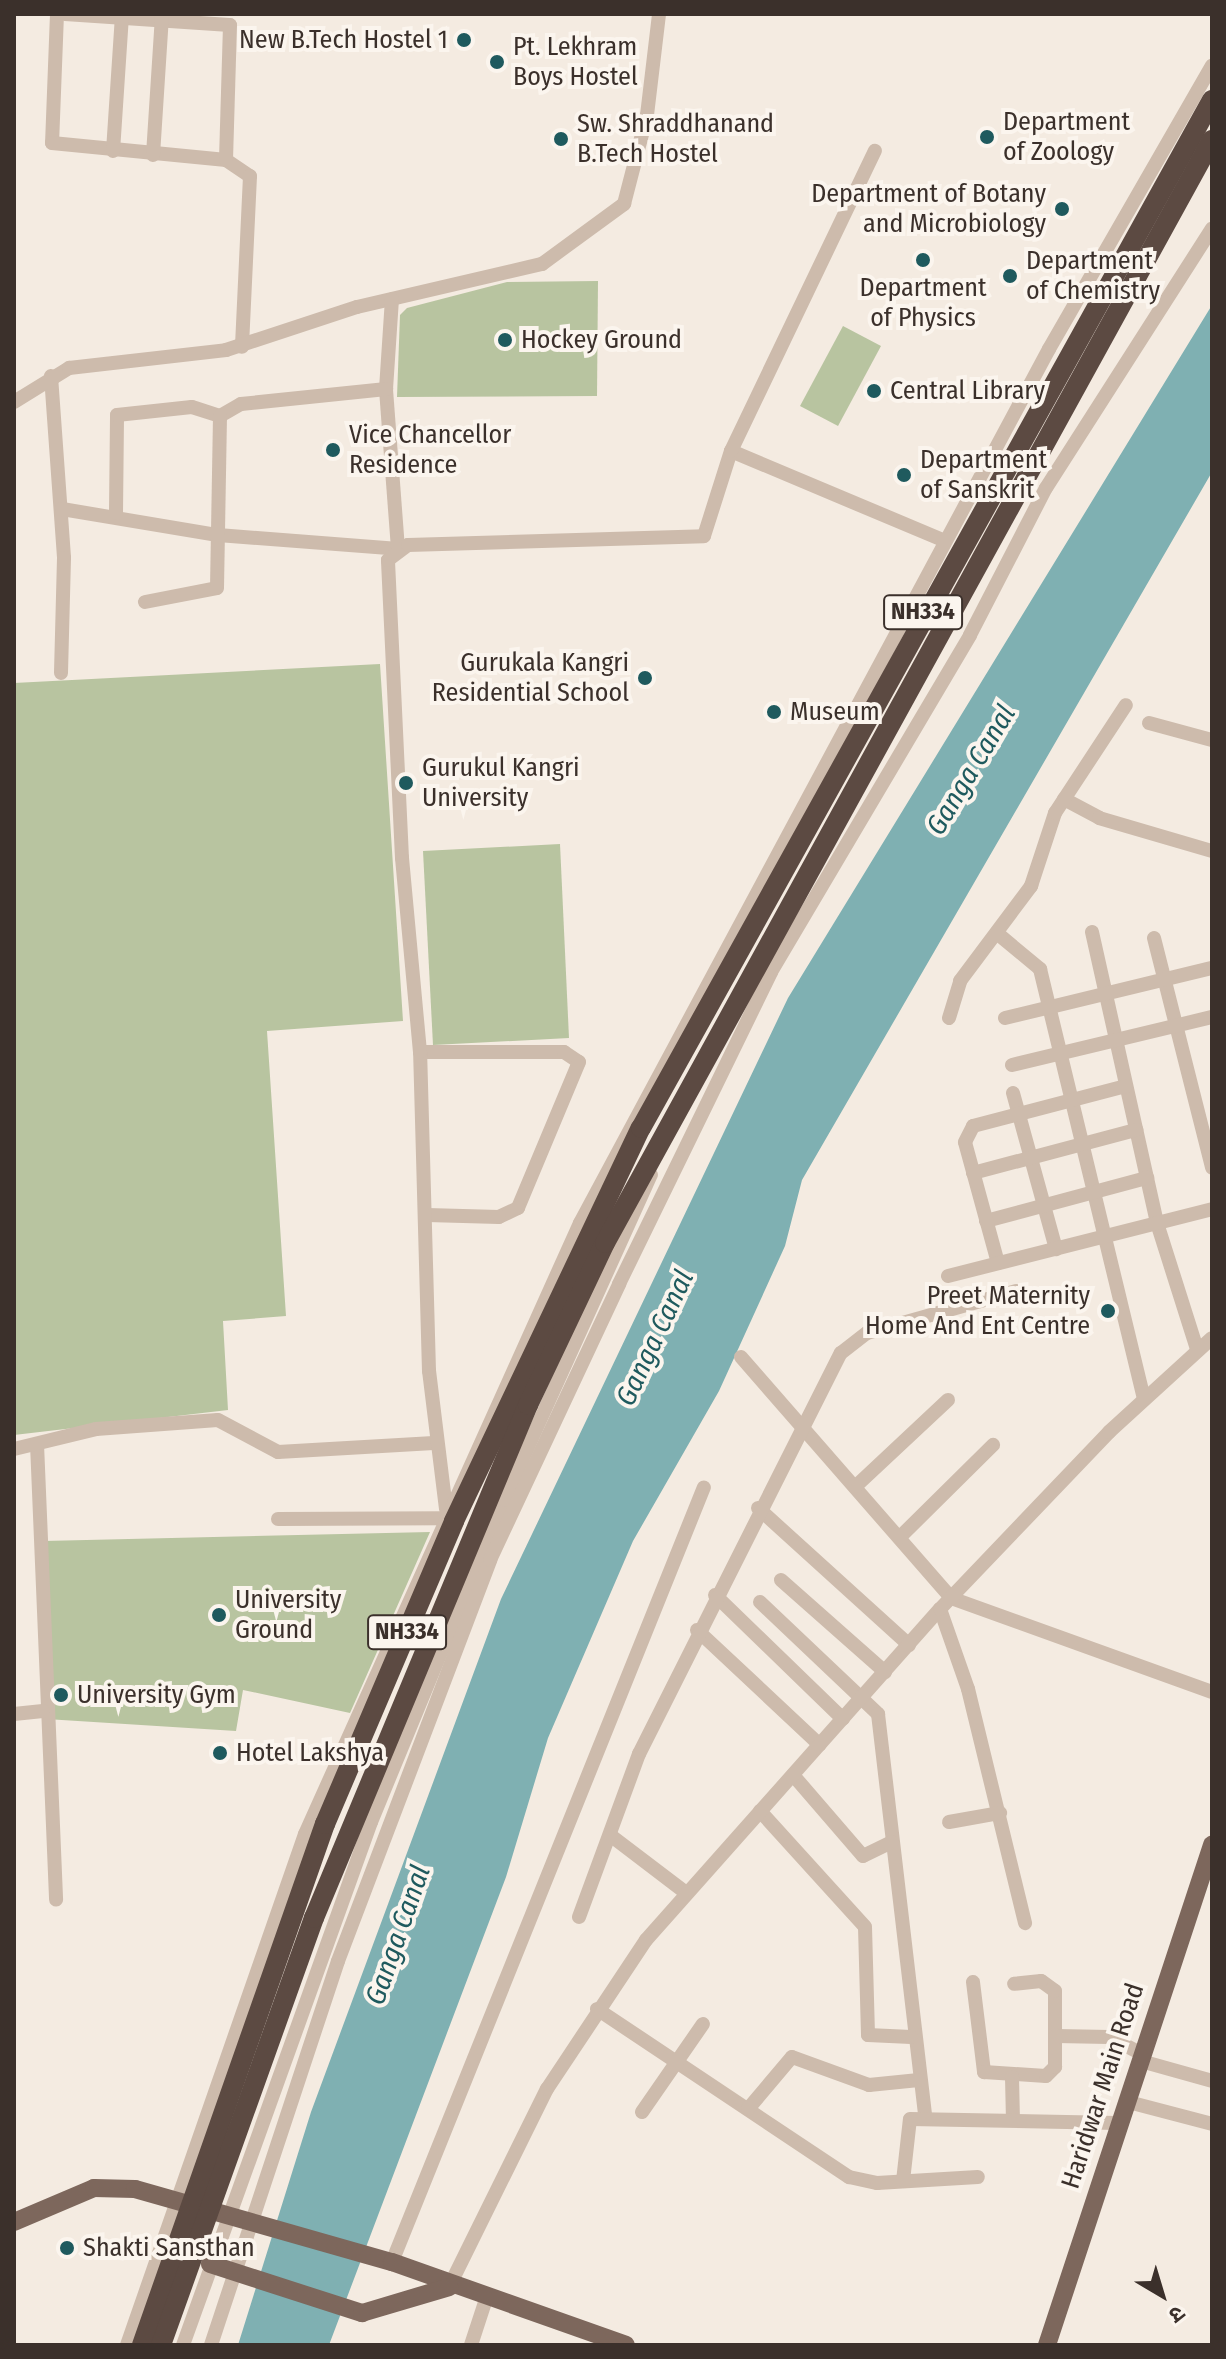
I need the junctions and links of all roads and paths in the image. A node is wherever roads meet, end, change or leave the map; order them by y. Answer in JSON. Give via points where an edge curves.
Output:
{"nodes":[{"id":1,"x":57,"y":14,"type":"edge"},
{"id":2,"x":65,"y":14,"type":"edge"},
{"id":3,"x":659,"y":14,"type":"edge"},
{"id":4,"x":122,"y":17,"type":"edge"},
{"id":5,"x":162,"y":18,"type":"edge"},
{"id":6,"x":231,"y":20,"type":"edge"},
{"id":7,"x":1212,"y":65,"type":"edge"},
{"id":8,"x":1212,"y":100,"type":"edge"},
{"id":9,"x":1212,"y":140,"type":"edge"},
{"id":10,"x":113,"y":151,"type":"junction"},
{"id":11,"x":875,"y":151,"type":"dead end"},
{"id":12,"x":153,"y":155,"type":"junction"},
{"id":13,"x":226,"y":160,"type":"junction"},
{"id":14,"x":1212,"y":228,"type":"edge"},
{"id":15,"x":392,"y":299,"type":"junction"},
{"id":16,"x":242,"y":347,"type":"junction"},
{"id":17,"x":51,"y":376,"type":"junction"},
{"id":18,"x":386,"y":389,"type":"junction"},
{"id":19,"x":14,"y":402,"type":"edge"},
{"id":20,"x":220,"y":416,"type":"junction"},
{"id":21,"x":731,"y":451,"type":"junction"},
{"id":22,"x":62,"y":509,"type":"junction"},
{"id":23,"x":116,"y":513,"type":"junction"},
{"id":24,"x":218,"y":535,"type":"junction"},
{"id":25,"x":945,"y":541,"type":"junction"},
{"id":26,"x":398,"y":549,"type":"junction"},
{"id":27,"x":145,"y":602,"type":"dead end"},
{"id":28,"x":61,"y":673,"type":"dead end"},
{"id":29,"x":1126,"y":705,"type":"dead end"},
{"id":30,"x":1149,"y":723,"type":"dead end"},
{"id":31,"x":1212,"y":740,"type":"edge"},
{"id":32,"x":1064,"y":799,"type":"junction"},
{"id":33,"x":1212,"y":851,"type":"edge"},
{"id":34,"x":1092,"y":932,"type":"dead end"},
{"id":35,"x":998,"y":934,"type":"junction"},
{"id":36,"x":1154,"y":938,"type":"dead end"},
{"id":37,"x":1212,"y":968,"type":"edge"},
{"id":38,"x":1164,"y":978,"type":"junction"},
{"id":39,"x":1105,"y":992,"type":"junction"},
{"id":40,"x":1050,"y":1007,"type":"junction"},
{"id":41,"x":1212,"y":1017,"type":"edge"},
{"id":42,"x":949,"y":1018,"type":"dead end"},
{"id":43,"x":1005,"y":1018,"type":"dead end"},
{"id":44,"x":1176,"y":1025,"type":"junction"},
{"id":45,"x":1116,"y":1040,"type":"junction"},
{"id":46,"x":420,"y":1052,"type":"junction"},
{"id":47,"x":1062,"y":1053,"type":"junction"},
{"id":48,"x":1012,"y":1065,"type":"dead end"},
{"id":49,"x":1126,"y":1086,"type":"junction"},
{"id":50,"x":1013,"y":1093,"type":"dead end"},
{"id":51,"x":1074,"y":1099,"type":"junction"},
{"id":52,"x":1018,"y":1111,"type":"junction"},
{"id":53,"x":1206,"y":1115,"type":"edge"},
{"id":54,"x":664,"y":1128,"type":"junction"},
{"id":55,"x":1136,"y":1130,"type":"junction"},
{"id":56,"x":1085,"y":1143,"type":"junction"},
{"id":57,"x":1031,"y":1158,"type":"junction"},
{"id":58,"x":1212,"y":1168,"type":"edge"},
{"id":59,"x":973,"y":1173,"type":"junction"},
{"id":60,"x":1147,"y":1178,"type":"junction"},
{"id":61,"x":1098,"y":1191,"type":"junction"},
{"id":62,"x":1044,"y":1205,"type":"junction"},
{"id":63,"x":1212,"y":1209,"type":"edge"},
{"id":64,"x":427,"y":1215,"type":"junction"},
{"id":65,"x":986,"y":1221,"type":"junction"},
{"id":66,"x":1157,"y":1223,"type":"junction"},
{"id":67,"x":1109,"y":1235,"type":"junction"},
{"id":68,"x":1056,"y":1249,"type":"junction"},
{"id":69,"x":998,"y":1263,"type":"junction"},
{"id":70,"x":948,"y":1276,"type":"dead end"},
{"id":71,"x":1016,"y":1291,"type":"dead end"},
{"id":72,"x":1212,"y":1338,"type":"edge"},
{"id":73,"x":1197,"y":1349,"type":"junction"},
{"id":74,"x":741,"y":1357,"type":"dead end"},
{"id":75,"x":1144,"y":1398,"type":"junction"},
{"id":76,"x":948,"y":1400,"type":"dead end"},
{"id":77,"x":800,"y":1425,"type":"junction"},
{"id":78,"x":434,"y":1443,"type":"junction"},
{"id":79,"x":37,"y":1444,"type":"junction"},
{"id":80,"x":993,"y":1445,"type":"dead end"},
{"id":81,"x":14,"y":1449,"type":"edge"},
{"id":82,"x":856,"y":1486,"type":"junction"},
{"id":83,"x":704,"y":1487,"type":"dead end"},
{"id":84,"x":758,"y":1508,"type":"junction"},
{"id":85,"x":444,"y":1514,"type":"junction"},
{"id":86,"x":278,"y":1519,"type":"dead end"},
{"id":87,"x":900,"y":1537,"type":"junction"},
{"id":88,"x":781,"y":1580,"type":"dead end"},
{"id":89,"x":715,"y":1595,"type":"junction"},
{"id":90,"x":760,"y":1602,"type":"dead end"},
{"id":91,"x":945,"y":1603,"type":"junction"},
{"id":92,"x":697,"y":1630,"type":"junction"},
{"id":93,"x":909,"y":1645,"type":"junction"},
{"id":94,"x":885,"y":1672,"type":"junction"},
{"id":95,"x":1212,"y":1692,"type":"edge"},
{"id":96,"x":862,"y":1698,"type":"junction"},
{"id":97,"x":43,"y":1711,"type":"junction"},
{"id":98,"x":14,"y":1714,"type":"edge"},
{"id":99,"x":843,"y":1719,"type":"junction"},
{"id":100,"x":820,"y":1745,"type":"junction"},
{"id":101,"x":793,"y":1775,"type":"junction"},
{"id":102,"x":760,"y":1811,"type":"junction"},
{"id":103,"x":1000,"y":1813,"type":"junction"},
{"id":104,"x":949,"y":1822,"type":"dead end"},
{"id":105,"x":610,"y":1835,"type":"junction"},
{"id":106,"x":892,"y":1842,"type":"junction"},
{"id":107,"x":1212,"y":1845,"type":"edge"},
{"id":108,"x":1212,"y":1876,"type":"edge"},
{"id":109,"x":686,"y":1893,"type":"junction"},
{"id":110,"x":56,"y":1900,"type":"dead end"},
{"id":111,"x":579,"y":1917,"type":"dead end"},
{"id":112,"x":1025,"y":1923,"type":"dead end"},
{"id":113,"x":973,"y":1982,"type":"dead end"},
{"id":114,"x":1014,"y":1984,"type":"dead end"},
{"id":115,"x":597,"y":2009,"type":"junction"},
{"id":116,"x":703,"y":2024,"type":"dead end"},
{"id":117,"x":1056,"y":2036,"type":"junction"},
{"id":118,"x":911,"y":2037,"type":"junction"},
{"id":119,"x":1144,"y":2058,"type":"junction"},
{"id":120,"x":676,"y":2060,"type":"junction"},
{"id":121,"x":1012,"y":2077,"type":"junction"},
{"id":122,"x":919,"y":2080,"type":"junction"},
{"id":123,"x":1212,"y":2081,"type":"edge"},
{"id":124,"x":1136,"y":2104,"type":"junction"},
{"id":125,"x":748,"y":2109,"type":"junction"},
{"id":126,"x":642,"y":2112,"type":"dead end"},
{"id":127,"x":925,"y":2117,"type":"junction"},
{"id":128,"x":1013,"y":2120,"type":"junction"},
{"id":129,"x":1117,"y":2123,"type":"junction"},
{"id":130,"x":1212,"y":2124,"type":"edge"},
{"id":131,"x":216,"y":2153,"type":"junction"},
{"id":132,"x":978,"y":2177,"type":"dead end"},
{"id":133,"x":903,"y":2181,"type":"junction"},
{"id":134,"x":172,"y":2199,"type":"junction"},
{"id":135,"x":225,"y":2216,"type":"junction"},
{"id":136,"x":14,"y":2222,"type":"edge"},
{"id":137,"x":254,"y":2225,"type":"junction"},
{"id":138,"x":1082,"y":2256,"type":"junction"},
{"id":139,"x":392,"y":2262,"type":"junction"},
{"id":140,"x":210,"y":2264,"type":"junction"},
{"id":141,"x":238,"y":2275,"type":"junction"},
{"id":142,"x":449,"y":2287,"type":"junction"},
{"id":143,"x":486,"y":2299,"type":"junction"},
{"id":144,"x":164,"y":2304,"type":"junction"},
{"id":145,"x":127,"y":2345,"type":"edge"},
{"id":146,"x":142,"y":2345,"type":"edge"},
{"id":147,"x":161,"y":2345,"type":"edge"},
{"id":148,"x":183,"y":2345,"type":"edge"},
{"id":149,"x":211,"y":2345,"type":"edge"},
{"id":150,"x":471,"y":2345,"type":"edge"},
{"id":151,"x":626,"y":2345,"type":"edge"},
{"id":152,"x":1047,"y":2345,"type":"edge"},
{"id":153,"x":1058,"y":2345,"type":"edge"}],
"edges":[{"from":1,"to":10,"type":"street","via":[[48,138]]},
{"from":2,"to":4,"type":"street"},
{"from":3,"to":15,"type":"street","via":[[634,178],[610,220],[542,264]]},
{"from":4,"to":5,"type":"street"},
{"from":4,"to":10,"type":"street"},
{"from":5,"to":6,"type":"street"},
{"from":5,"to":12,"type":"street"},
{"from":6,"to":13,"type":"street"},
{"from":7,"to":25,"type":"street"},
{"from":8,"to":131,"type":"highway","number":"NH334","via":[[641,1128],[454,1521],[325,1824]]},
{"from":9,"to":54,"type":"highway","number":"NH334"},
{"from":10,"to":12,"type":"street"},
{"from":11,"to":21,"type":"street"},
{"from":12,"to":13,"type":"street"},
{"from":13,"to":16,"type":"street","via":[[250,176]]},
{"from":14,"to":137,"type":"street","via":[[1046,488],[970,635],[778,958],[619,1284],[490,1560]]},
{"from":15,"to":16,"type":"street"},
{"from":15,"to":18,"type":"street"},
{"from":16,"to":17,"type":"street"},
{"from":17,"to":19,"type":"street"},
{"from":17,"to":22,"type":"street"},
{"from":18,"to":20,"type":"street","via":[[241,404]]},
{"from":18,"to":26,"type":"street"},
{"from":20,"to":23,"type":"street","via":[[192,407],[117,415]]},
{"from":20,"to":24,"type":"street"},
{"from":21,"to":25,"type":"street"},
{"from":21,"to":26,"type":"street","via":[[704,536]]},
{"from":22,"to":23,"type":"street"},
{"from":22,"to":28,"type":"street"},
{"from":23,"to":24,"type":"street"},
{"from":24,"to":26,"type":"street"},
{"from":24,"to":27,"type":"street","via":[[214,592]]},
{"from":25,"to":85,"type":"street","via":[[580,1223]]},
{"from":26,"to":46,"type":"street","via":[[386,573]]},
{"from":29,"to":32,"type":"street"},
{"from":30,"to":31,"type":"street"},
{"from":32,"to":33,"type":"street","via":[[1099,818]]},
{"from":32,"to":35,"type":"street","via":[[1031,886]]},
{"from":34,"to":39,"type":"street"},
{"from":35,"to":40,"type":"street","via":[[1040,969]]},
{"from":35,"to":42,"type":"street","via":[[960,981]]},
{"from":36,"to":38,"type":"street"},
{"from":37,"to":38,"type":"street"},
{"from":38,"to":39,"type":"street"},
{"from":38,"to":44,"type":"street"},
{"from":39,"to":40,"type":"street"},
{"from":39,"to":45,"type":"street"},
{"from":40,"to":43,"type":"street"},
{"from":40,"to":47,"type":"street"},
{"from":41,"to":44,"type":"street"},
{"from":44,"to":45,"type":"street"},
{"from":44,"to":53,"type":"street"},
{"from":45,"to":47,"type":"street"},
{"from":45,"to":49,"type":"street"},
{"from":46,"to":64,"type":"street"},
{"from":46,"to":64,"type":"street","via":[[564,1052],[579,1062],[518,1208],[499,1217]]},
{"from":47,"to":48,"type":"street"},
{"from":47,"to":51,"type":"street"},
{"from":49,"to":51,"type":"street"},
{"from":49,"to":55,"type":"street"},
{"from":50,"to":52,"type":"street"},
{"from":51,"to":52,"type":"street"},
{"from":51,"to":56,"type":"street"},
{"from":52,"to":57,"type":"street"},
{"from":52,"to":59,"type":"street","via":[[973,1126],[965,1142]]},
{"from":53,"to":58,"type":"street"},
{"from":54,"to":131,"type":"highway","number":"NH334","via":[[472,1536]]},
{"from":54,"to":135,"type":"street","via":[[626,1241],[504,1500],[371,1822]]},
{"from":55,"to":56,"type":"street"},
{"from":55,"to":60,"type":"street"},
{"from":56,"to":57,"type":"street"},
{"from":56,"to":61,"type":"street"},
{"from":57,"to":59,"type":"street"},
{"from":57,"to":62,"type":"street"},
{"from":59,"to":65,"type":"street"},
{"from":60,"to":61,"type":"street"},
{"from":60,"to":66,"type":"street"},
{"from":61,"to":62,"type":"street"},
{"from":61,"to":67,"type":"street"},
{"from":62,"to":65,"type":"street"},
{"from":62,"to":68,"type":"street"},
{"from":63,"to":66,"type":"street"},
{"from":64,"to":78,"type":"street"},
{"from":65,"to":69,"type":"street"},
{"from":66,"to":67,"type":"street"},
{"from":66,"to":73,"type":"street"},
{"from":67,"to":68,"type":"street"},
{"from":67,"to":75,"type":"street"},
{"from":68,"to":69,"type":"street"},
{"from":69,"to":70,"type":"street"},
{"from":71,"to":77,"type":"street","via":[[852,1342]]},
{"from":72,"to":73,"type":"street"},
{"from":73,"to":75,"type":"street"},
{"from":74,"to":77,"type":"street"},
{"from":75,"to":91,"type":"street"},
{"from":76,"to":82,"type":"street"},
{"from":77,"to":82,"type":"street"},
{"from":77,"to":84,"type":"street"},
{"from":78,"to":79,"type":"street","via":[[278,1452],[218,1420],[96,1429]]},
{"from":78,"to":85,"type":"street"},
{"from":79,"to":81,"type":"street"},
{"from":79,"to":97,"type":"street"},
{"from":80,"to":87,"type":"street"},
{"from":82,"to":87,"type":"street"},
{"from":83,"to":139,"type":"street"},
{"from":84,"to":89,"type":"street"},
{"from":84,"to":93,"type":"street"},
{"from":85,"to":86,"type":"street"},
{"from":85,"to":134,"type":"street","via":[[305,1834]]},
{"from":87,"to":91,"type":"street"},
{"from":88,"to":94,"type":"street"},
{"from":89,"to":92,"type":"street"},
{"from":89,"to":99,"type":"street"},
{"from":90,"to":96,"type":"street"},
{"from":91,"to":93,"type":"street"},
{"from":91,"to":95,"type":"street"},
{"from":91,"to":103,"type":"street"},
{"from":92,"to":100,"type":"street"},
{"from":92,"to":105,"type":"street"},
{"from":93,"to":94,"type":"street"},
{"from":94,"to":96,"type":"street"},
{"from":96,"to":99,"type":"street"},
{"from":96,"to":106,"type":"street","via":[[880,1723]]},
{"from":97,"to":98,"type":"street"},
{"from":97,"to":110,"type":"street"},
{"from":99,"to":100,"type":"street"},
{"from":100,"to":101,"type":"street"},
{"from":101,"to":102,"type":"street"},
{"from":101,"to":106,"type":"street","via":[[863,1856]]},
{"from":102,"to":109,"type":"street"},
{"from":102,"to":118,"type":"street","via":[[865,1927],[868,2035]]},
{"from":103,"to":104,"type":"street"},
{"from":103,"to":112,"type":"street"},
{"from":105,"to":109,"type":"street"},
{"from":105,"to":111,"type":"street"},
{"from":106,"to":118,"type":"street"},
{"from":107,"to":119,"type":"main road","name":"Haridwar Main Road"},
{"from":108,"to":119,"type":"main road","name":"Haridwar Main Road"},
{"from":109,"to":115,"type":"street"},
{"from":113,"to":121,"type":"street","via":[[982,2067],[988,2075]]},
{"from":114,"to":117,"type":"street","via":[[1053,1986]]},
{"from":115,"to":120,"type":"street"},
{"from":115,"to":142,"type":"street","via":[[547,2089]]},
{"from":116,"to":120,"type":"street"},
{"from":117,"to":119,"type":"street","via":[[1109,2037]]},
{"from":117,"to":121,"type":"street","via":[[1051,2073]]},
{"from":118,"to":122,"type":"street"},
{"from":119,"to":123,"type":"street"},
{"from":119,"to":124,"type":"main road","name":"Haridwar Main Road"},
{"from":119,"to":129,"type":"main road","name":"Haridwar Main Road"},
{"from":120,"to":125,"type":"street"},
{"from":120,"to":126,"type":"street"},
{"from":121,"to":128,"type":"street"},
{"from":122,"to":125,"type":"street","via":[[869,2085],[792,2057]]},
{"from":122,"to":127,"type":"street"},
{"from":124,"to":130,"type":"street"},
{"from":124,"to":138,"type":"main road","name":"Haridwar Main Road"},
{"from":125,"to":133,"type":"street","via":[[849,2177]]},
{"from":127,"to":128,"type":"street"},
{"from":127,"to":133,"type":"street","via":[[907,2124]]},
{"from":128,"to":129,"type":"street"},
{"from":129,"to":138,"type":"main road","name":"Haridwar Main Road"},
{"from":131,"to":144,"type":"highway","number":"NH334"},
{"from":132,"to":133,"type":"street"},
{"from":134,"to":135,"type":"main road"},
{"from":134,"to":136,"type":"main road","via":[[94,2188]]},
{"from":134,"to":145,"type":"street"},
{"from":135,"to":137,"type":"main road"},
{"from":135,"to":140,"type":"street"},
{"from":137,"to":139,"type":"main road"},
{"from":137,"to":141,"type":"street"},
{"from":138,"to":152,"type":"main road","name":"Haridwar Main Road"},
{"from":138,"to":153,"type":"main road","name":"Haridwar Main Road"},
{"from":139,"to":142,"type":"main road"},
{"from":140,"to":141,"type":"main road"},
{"from":140,"to":148,"type":"street"},
{"from":141,"to":142,"type":"main road","via":[[352,2311],[378,2312]]},
{"from":141,"to":149,"type":"street"},
{"from":142,"to":143,"type":"main road"},
{"from":143,"to":150,"type":"street"},
{"from":143,"to":151,"type":"main road"},
{"from":144,"to":146,"type":"highway","number":"NH334"},
{"from":144,"to":147,"type":"highway","number":"NH334"}]}
